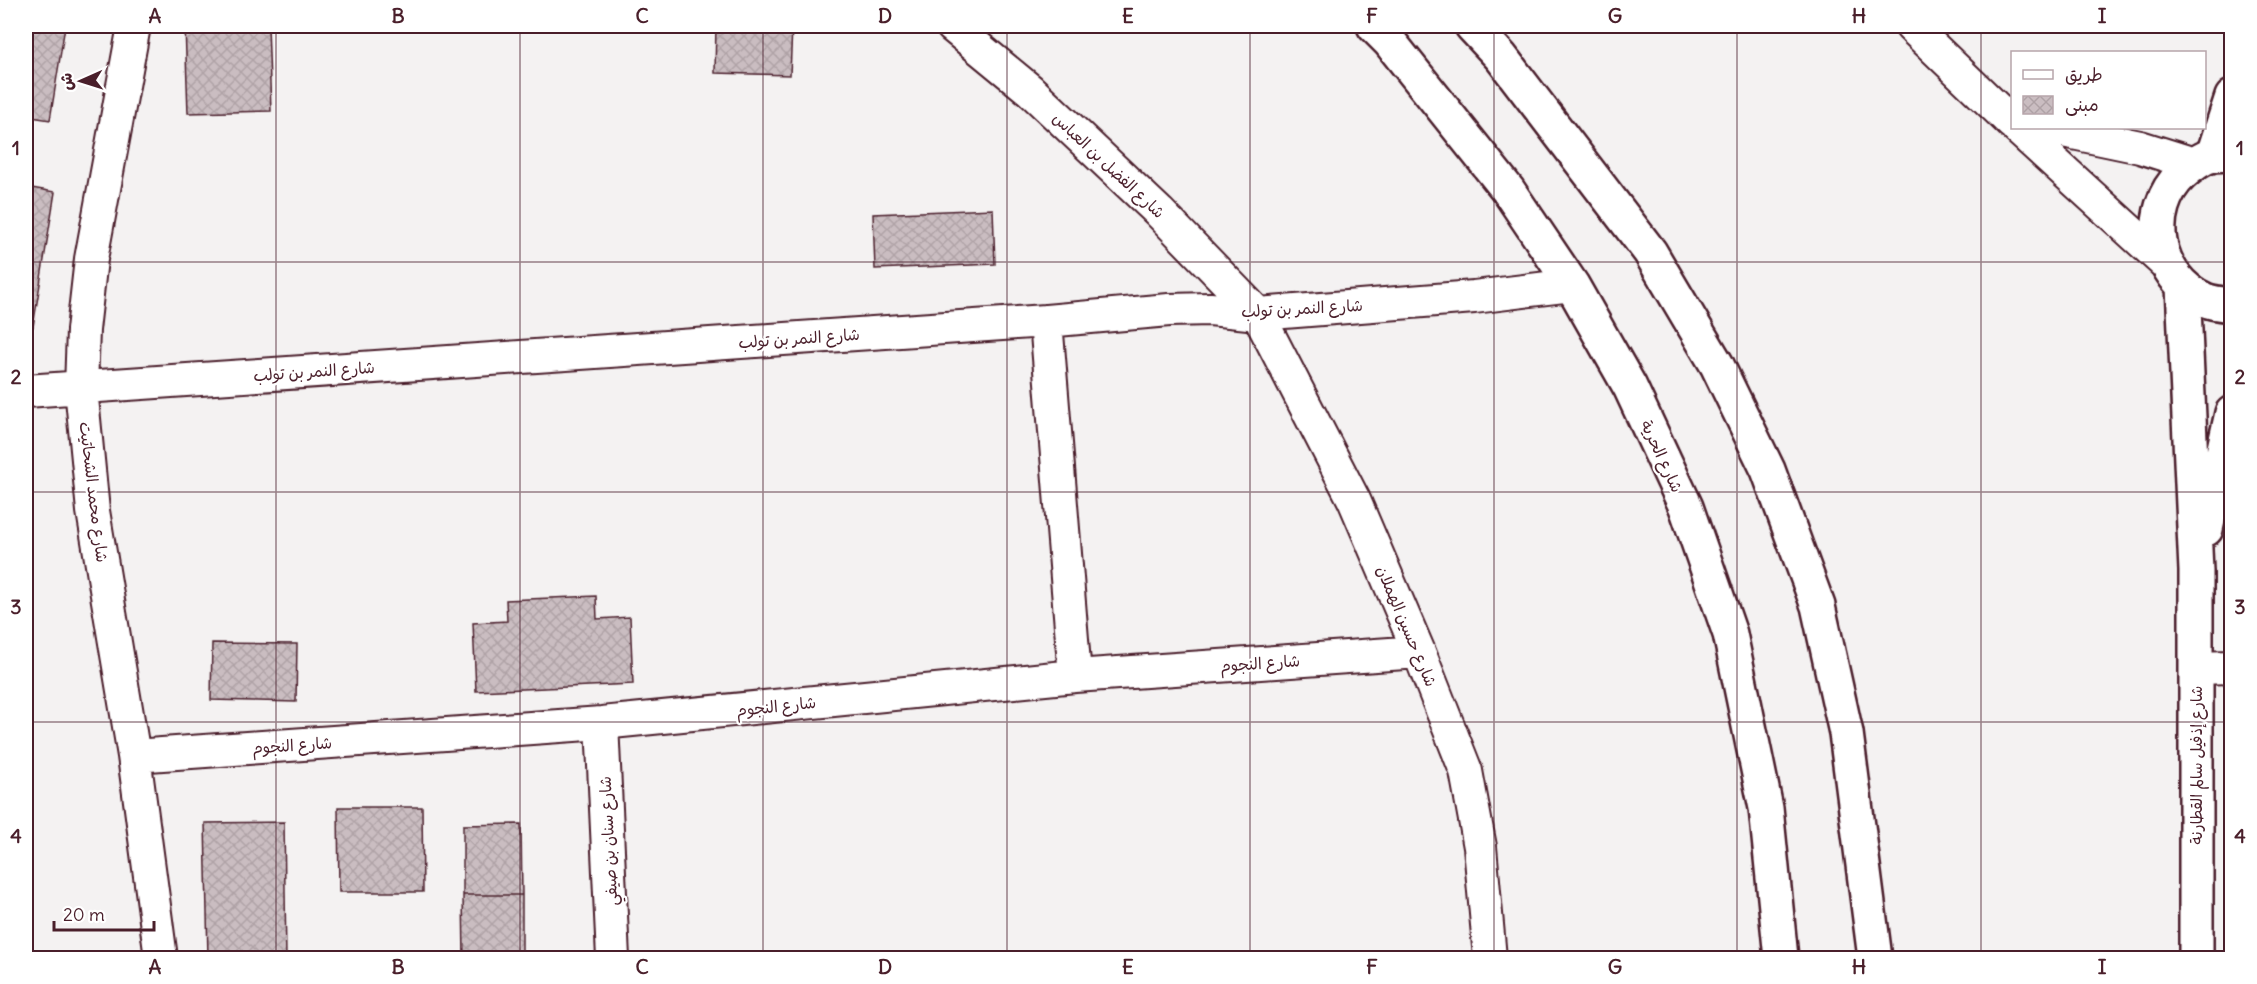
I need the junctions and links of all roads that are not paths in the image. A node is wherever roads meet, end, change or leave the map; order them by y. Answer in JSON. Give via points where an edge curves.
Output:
{"nodes":[{"id":1,"x":134,"y":26,"type":"edge"},
{"id":2,"x":952,"y":26,"type":"edge"},
{"id":3,"x":1374,"y":26,"type":"edge"},
{"id":4,"x":1472,"y":26,"type":"edge"},
{"id":5,"x":1911,"y":26,"type":"edge"},
{"id":6,"x":2232,"y":97,"type":"edge"},
{"id":7,"x":2011,"y":120,"type":"edge"},
{"id":8,"x":2020,"y":129,"type":"edge"},
{"id":9,"x":2053,"y":129,"type":"edge"},
{"id":10,"x":2213,"y":158,"type":"edge"},
{"id":11,"x":2174,"y":275,"type":"junction"},
{"id":12,"x":1572,"y":285,"type":"junction"},
{"id":13,"x":2232,"y":305,"type":"edge"},
{"id":14,"x":1258,"y":314,"type":"junction"},
{"id":15,"x":1046,"y":321,"type":"junction"},
{"id":16,"x":81,"y":388,"type":"junction"},
{"id":17,"x":26,"y":391,"type":"edge"},
{"id":18,"x":2232,"y":413,"type":"edge"},
{"id":19,"x":2196,"y":571,"type":"junction"},
{"id":20,"x":1419,"y":652,"type":"junction"},
{"id":21,"x":2232,"y":667,"type":"edge"},
{"id":22,"x":2196,"y":668,"type":"junction"},
{"id":23,"x":1075,"y":676,"type":"junction"},
{"id":24,"x":602,"y":723,"type":"junction"},
{"id":25,"x":134,"y":756,"type":"junction"},
{"id":26,"x":161,"y":958,"type":"edge"},
{"id":27,"x":613,"y":958,"type":"edge"},
{"id":28,"x":1490,"y":958,"type":"edge"},
{"id":29,"x":1781,"y":958,"type":"edge"},
{"id":30,"x":1875,"y":958,"type":"edge"},
{"id":31,"x":2196,"y":958,"type":"edge"}],
"edges":[{"from":1,"to":16,"type":"street","name":"شارع محمد الشحاتيت","via":[[91,259]]},
{"from":2,"to":14,"type":"street","name":"شارع الفضل بن العباس","via":[[1030,90],[1159,212]]},
{"from":3,"to":12,"type":"main road","name":"شارع الحرية","via":[[1502,182]]},
{"from":4,"to":30,"type":"main road","via":[[1501,57],[1650,252],[1717,365],[1768,470],[1818,606],[1846,733]]},
{"from":5,"to":7,"type":"street"},
{"from":6,"to":10,"type":"main road"},
{"from":8,"to":11,"type":"street"},
{"from":9,"to":10,"type":"street"},
{"from":10,"to":11,"type":"main road","name":"شارع إذفيل سالم القطارنة","via":[[2173,183],[2160,208],[2158,237]]},
{"from":11,"to":13,"type":"main road","via":[[2205,300]]},
{"from":11,"to":19,"type":"main road","name":"شارع إذفيل سالم القطارنة"},
{"from":12,"to":14,"type":"street","name":"شارع النمر بن تولب"},
{"from":12,"to":29,"type":"main road","name":"شارع الحرية","via":[[1630,387],[1686,507],[1730,634],[1766,808]]},
{"from":14,"to":15,"type":"street","name":"شارع النمر بن تولب","via":[[1169,310]]},
{"from":14,"to":20,"type":"street","name":"شارع حسين الهملان","via":[[1354,500]]},
{"from":15,"to":16,"type":"street","name":"شارع النمر بن تولب"},
{"from":15,"to":23,"type":"street"},
{"from":16,"to":17,"type":"street","name":"شارع النمر بن تولب"},
{"from":16,"to":25,"type":"street","name":"شارع محمد الشحاتيت","via":[[93,511]]},
{"from":18,"to":19,"type":"main road","name":"شارع إذفيل سالم القطارنة"},
{"from":19,"to":22,"type":"main road","name":"شارع إذفيل سالم القطارنة"},
{"from":20,"to":23,"type":"street","name":"شارع النجوم"},
{"from":20,"to":28,"type":"street","name":"شارع حسين الهملان","via":[[1466,771],[1480,847]]},
{"from":21,"to":22,"type":"street"},
{"from":22,"to":31,"type":"main road","name":"شارع إذفيل سالم القطارنة"},
{"from":23,"to":24,"type":"street","name":"شارع النجوم"},
{"from":24,"to":25,"type":"street","name":"شارع النجوم"},
{"from":24,"to":27,"type":"street","name":"شارع سنان بن صيفي"},
{"from":25,"to":26,"type":"street","name":"شارع محمد الشحاتيت"}]}
